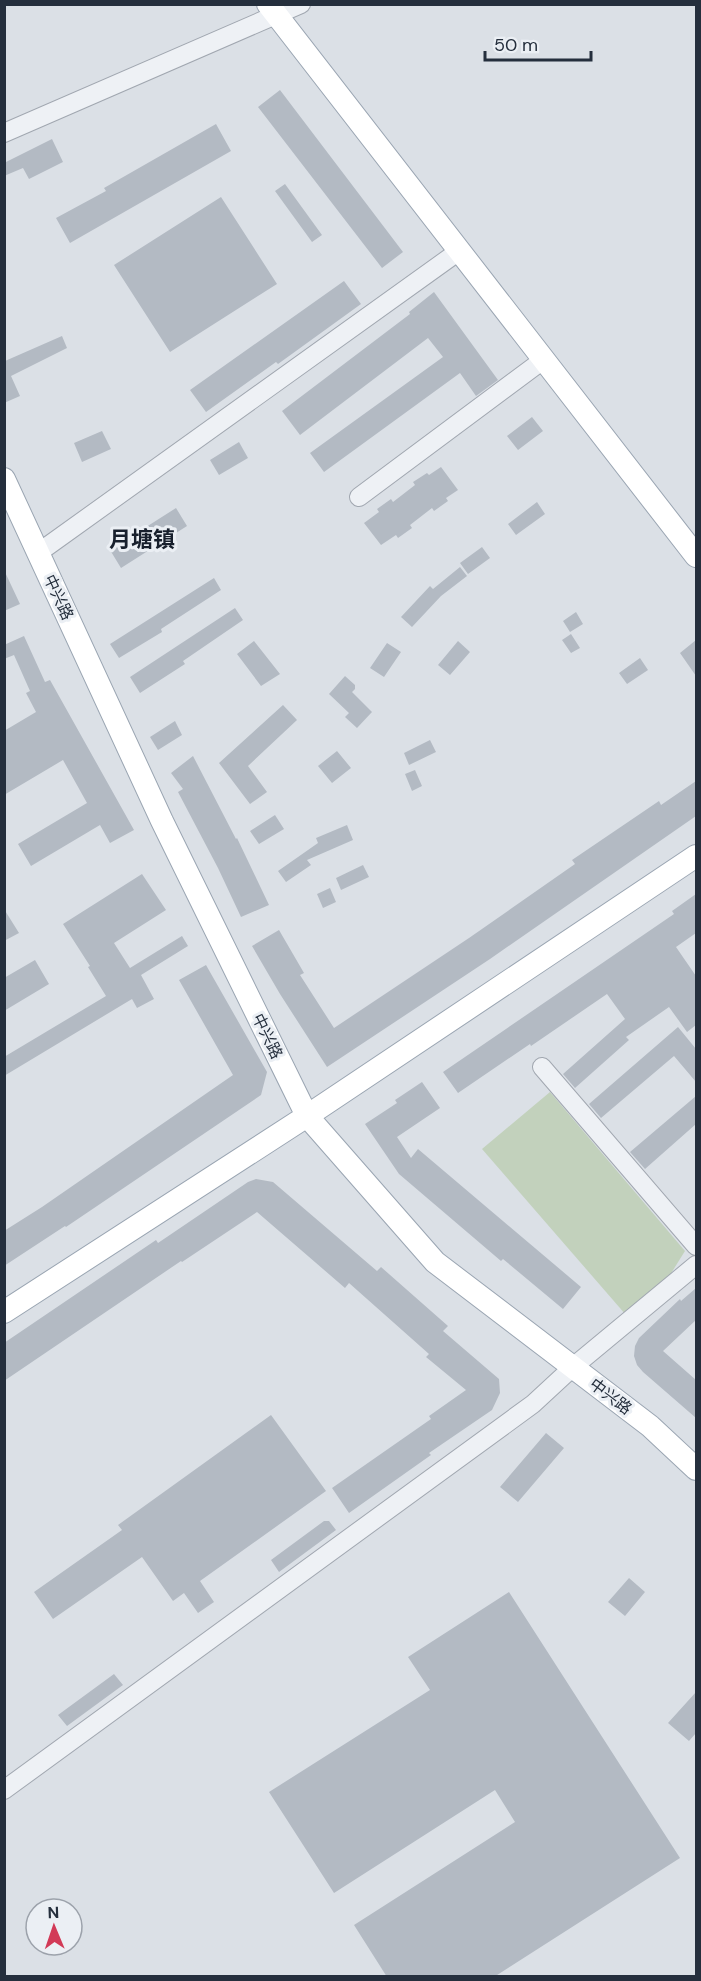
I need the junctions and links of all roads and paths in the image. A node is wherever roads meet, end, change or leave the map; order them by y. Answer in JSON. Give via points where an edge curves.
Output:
{"nodes":[{"id":1,"x":301,"y":4,"type":"edge"},
{"id":2,"x":272,"y":10,"type":"edge"},
{"id":3,"x":4,"y":133,"type":"edge"},
{"id":4,"x":459,"y":251,"type":"junction"},
{"id":5,"x":543,"y":360,"type":"junction"},
{"id":6,"x":4,"y":479,"type":"edge"},
{"id":7,"x":358,"y":497,"type":"dead end"},
{"id":8,"x":38,"y":553,"type":"junction"},
{"id":9,"x":696,"y":556,"type":"edge"},
{"id":10,"x":696,"y":856,"type":"edge"},
{"id":11,"x":542,"y":1067,"type":"dead end"},
{"id":12,"x":307,"y":1116,"type":"junction"},
{"id":13,"x":696,"y":1246,"type":"edge"},
{"id":14,"x":696,"y":1265,"type":"edge"},
{"id":15,"x":4,"y":1312,"type":"edge"},
{"id":16,"x":573,"y":1367,"type":"junction"},
{"id":17,"x":696,"y":1469,"type":"edge"},
{"id":18,"x":4,"y":1790,"type":"edge"}],
"edges":[{"from":1,"to":2,"type":"street"},
{"from":2,"to":3,"type":"street"},
{"from":2,"to":4,"type":"main road"},
{"from":4,"to":5,"type":"main road"},
{"from":4,"to":8,"type":"street"},
{"from":5,"to":7,"type":"street"},
{"from":5,"to":9,"type":"main road"},
{"from":6,"to":8,"type":"main road","name":"中兴路"},
{"from":8,"to":12,"type":"main road","name":"中兴路","via":[[162,821]]},
{"from":10,"to":12,"type":"main road"},
{"from":11,"to":13,"type":"street"},
{"from":12,"to":15,"type":"main road"},
{"from":12,"to":16,"type":"main road","name":"中兴路","via":[[435,1262]]},
{"from":14,"to":16,"type":"street"},
{"from":16,"to":17,"type":"main road","name":"中兴路","via":[[650,1426]]},
{"from":16,"to":18,"type":"street","via":[[533,1404]]}]}
